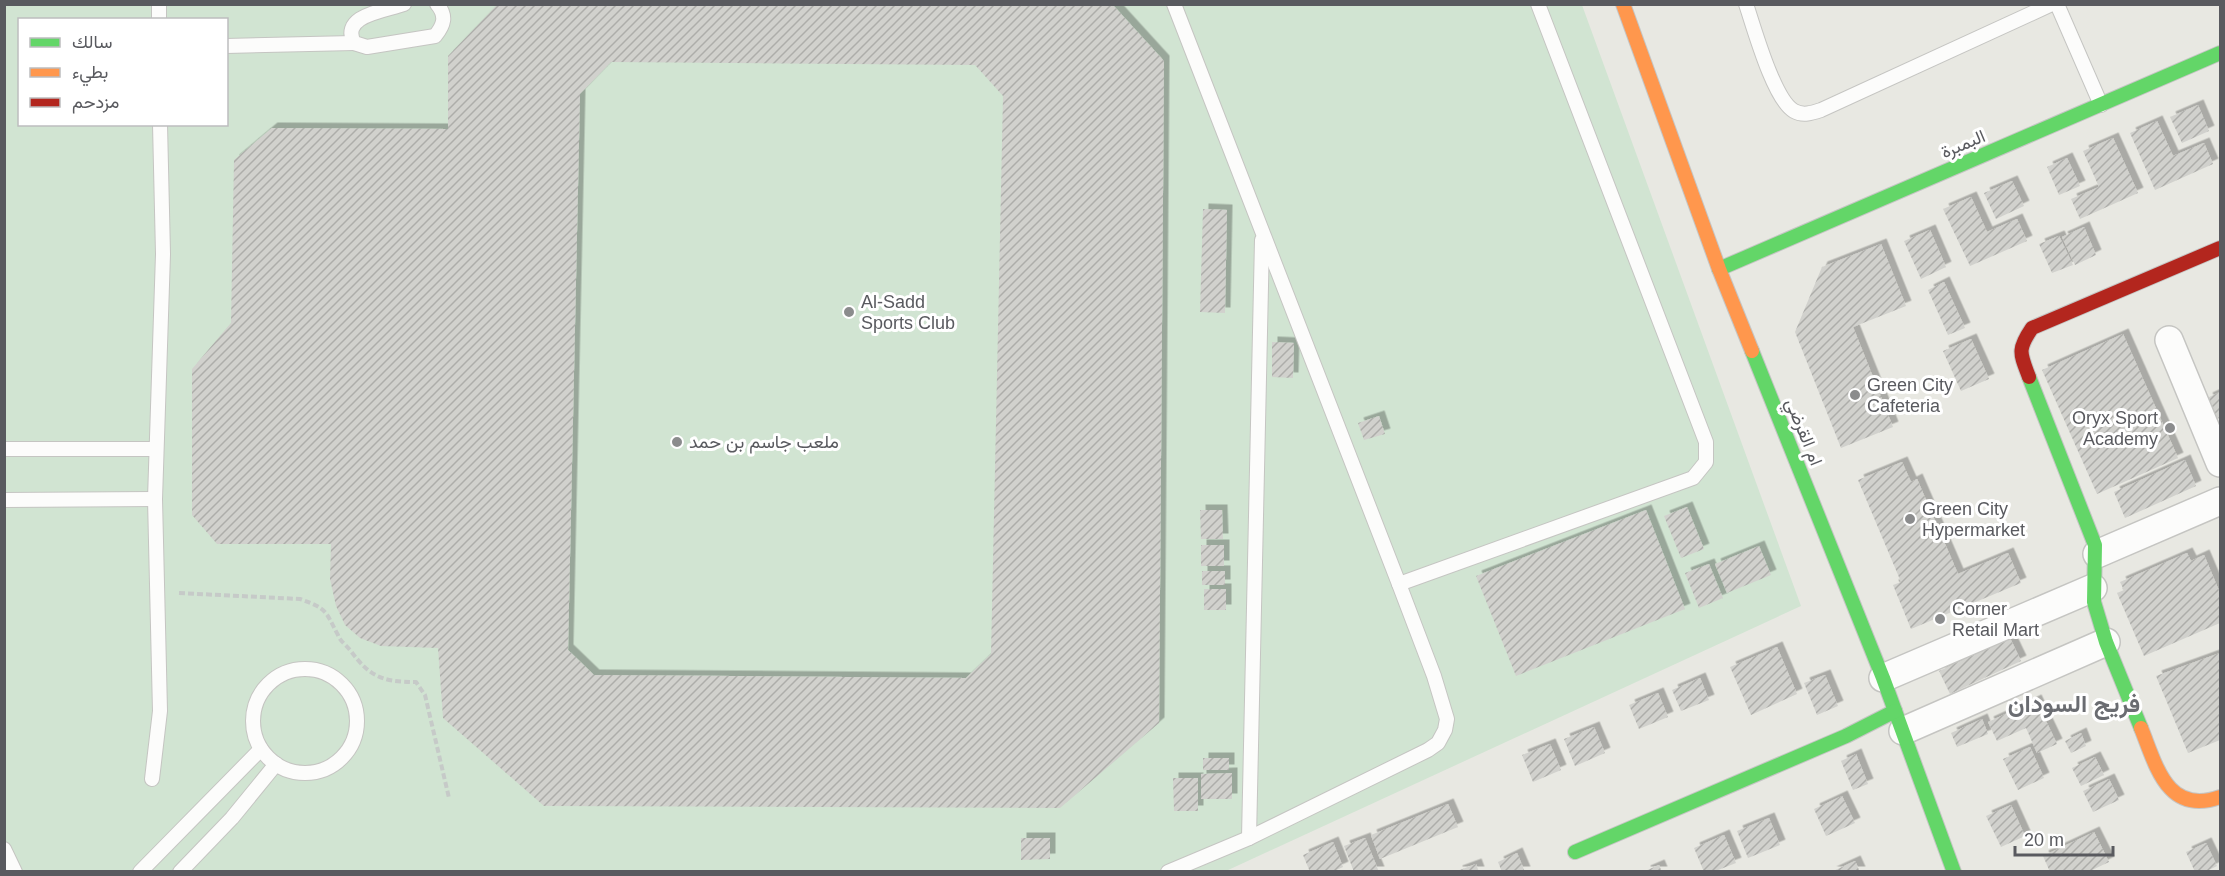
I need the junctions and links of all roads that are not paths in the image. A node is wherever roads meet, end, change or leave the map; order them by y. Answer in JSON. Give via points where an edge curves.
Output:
{"nodes":[{"id":1,"x":404,"y":4,"type":"edge"},
{"id":2,"x":437,"y":4,"type":"edge"},
{"id":3,"x":1174,"y":4,"type":"edge"},
{"id":4,"x":1538,"y":4,"type":"edge"},
{"id":5,"x":1623,"y":4,"type":"edge"},
{"id":6,"x":1746,"y":4,"type":"edge"},
{"id":7,"x":2052,"y":4,"type":"edge"},
{"id":8,"x":2057,"y":4,"type":"edge"},
{"id":9,"x":354,"y":43,"type":"junction"},
{"id":10,"x":228,"y":46,"type":"edge"},
{"id":11,"x":2220,"y":53,"type":"edge"},
{"id":12,"x":2101,"y":105,"type":"junction"},
{"id":13,"x":160,"y":126,"type":"edge"},
{"id":14,"x":1263,"y":232,"type":"junction"},
{"id":15,"x":2220,"y":248,"type":"edge"},
{"id":16,"x":1719,"y":268,"type":"junction"},
{"id":17,"x":2169,"y":340,"type":"dead end"},
{"id":18,"x":4,"y":449,"type":"edge"},
{"id":19,"x":156,"y":449,"type":"junction"},
{"id":20,"x":2220,"y":463,"type":"edge"},
{"id":21,"x":155,"y":499,"type":"junction"},
{"id":22,"x":4,"y":500,"type":"edge"},
{"id":23,"x":2220,"y":501,"type":"edge"},
{"id":24,"x":2097,"y":554,"type":"junction"},
{"id":25,"x":1399,"y":584,"type":"junction"},
{"id":26,"x":2093,"y":588,"type":"junction"},
{"id":27,"x":2106,"y":642,"type":"junction"},
{"id":28,"x":1883,"y":678,"type":"junction"},
{"id":29,"x":1899,"y":721,"type":"junction"},
{"id":30,"x":261,"y":749,"type":"junction"},
{"id":31,"x":276,"y":764,"type":"junction"},
{"id":32,"x":152,"y":779,"type":"dead end"},
{"id":33,"x":2220,"y":797,"type":"edge"},
{"id":34,"x":212,"y":800,"type":"junction"},
{"id":35,"x":232,"y":818,"type":"junction"},
{"id":36,"x":1249,"y":838,"type":"junction"},
{"id":37,"x":4,"y":849,"type":"edge"},
{"id":38,"x":1575,"y":852,"type":"dead end"},
{"id":39,"x":15,"y":872,"type":"edge"},
{"id":40,"x":140,"y":872,"type":"edge"},
{"id":41,"x":180,"y":872,"type":"edge"},
{"id":42,"x":1168,"y":872,"type":"edge"},
{"id":43,"x":1954,"y":872,"type":"edge"}],
"edges":[{"from":1,"to":9,"type":"lane","via":[[357,19],[351,26]]},
{"from":2,"to":9,"type":"lane","via":[[444,16],[443,27],[435,36],[366,47]]},
{"from":3,"to":14,"type":"lane"},
{"from":4,"to":25,"type":"lane","via":[[1706,442],[1706,462],[1693,478]]},
{"from":5,"to":16,"type":"street","name":"ام القرضي"},
{"from":6,"to":7,"type":"lane","via":[[1780,97],[1793,111],[1802,114],[1821,110]]},
{"from":8,"to":12,"type":"lane"},
{"from":9,"to":10,"type":"lane"},
{"from":11,"to":12,"type":"street","name":"البمبرة"},
{"from":12,"to":16,"type":"street","name":"البمبرة"},
{"from":13,"to":19,"type":"lane","via":[[163,254]]},
{"from":14,"to":25,"type":"lane"},
{"from":14,"to":36,"type":"lane"},
{"from":15,"to":24,"type":"street","via":[[2032,328],[2022,343],[2022,363]]},
{"from":16,"to":28,"type":"street","name":"ام القرضي"},
{"from":17,"to":20,"type":"street"},
{"from":18,"to":19,"type":"lane"},
{"from":19,"to":21,"type":"lane"},
{"from":21,"to":22,"type":"lane"},
{"from":21,"to":32,"type":"lane","via":[[160,711]]},
{"from":23,"to":24,"type":"street"},
{"from":24,"to":26,"type":"street"},
{"from":25,"to":36,"type":"lane","via":[[1444,707],[1445,730],[1438,743]]},
{"from":26,"to":27,"type":"street"},
{"from":26,"to":28,"type":"street"},
{"from":27,"to":29,"type":"street"},
{"from":27,"to":33,"type":"street","via":[[2164,784],[2184,800],[2204,802]]},
{"from":28,"to":29,"type":"street","name":"ام القرضي"},
{"from":29,"to":38,"type":"street","via":[[1846,736]]},
{"from":29,"to":43,"type":"street","name":"ام القرضي"},
{"from":30,"to":31,"type":"lane"},
{"from":30,"to":31,"type":"lane","via":[[254,732],[254,715],[259,698],[270,683],[284,674],[302,670],[320,671],[336,679],[352,700],[357,726],[342,758],[328,768],[310,773],[292,772]]},
{"from":30,"to":34,"type":"lane"},
{"from":31,"to":35,"type":"lane"},
{"from":34,"to":35,"type":"lane"},
{"from":34,"to":40,"type":"lane"},
{"from":35,"to":41,"type":"lane"},
{"from":36,"to":42,"type":"lane"},
{"from":37,"to":39,"type":"lane"}]}
